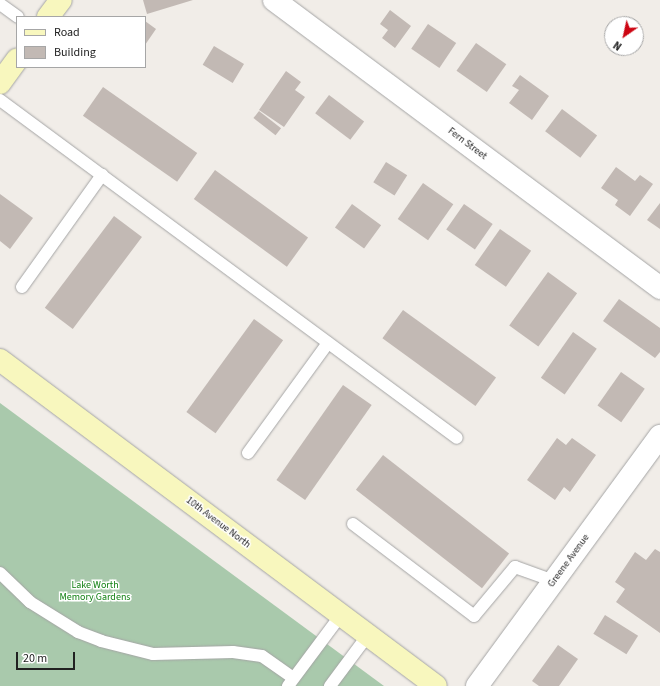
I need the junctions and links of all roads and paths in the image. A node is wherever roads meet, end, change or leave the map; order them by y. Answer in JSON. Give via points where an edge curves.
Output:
{"nodes":[{"id":1,"x":61,"y":0,"type":"edge"},
{"id":2,"x":274,"y":0,"type":"edge"},
{"id":3,"x":0,"y":4,"type":"edge"},
{"id":4,"x":17,"y":16,"type":"edge"},
{"id":5,"x":49,"y":16,"type":"edge"},
{"id":6,"x":16,"y":61,"type":"edge"},
{"id":7,"x":0,"y":83,"type":"edge"},
{"id":8,"x":0,"y":100,"type":"edge"},
{"id":9,"x":102,"y":175,"type":"junction"},
{"id":10,"x":22,"y":287,"type":"dead end"},
{"id":11,"x":660,"y":288,"type":"edge"},
{"id":12,"x":328,"y":343,"type":"junction"},
{"id":13,"x":0,"y":360,"type":"edge"},
{"id":14,"x":660,"y":436,"type":"edge"},
{"id":15,"x":457,"y":438,"type":"dead end"},
{"id":16,"x":248,"y":453,"type":"dead end"},
{"id":17,"x":353,"y":524,"type":"dead end"},
{"id":18,"x":0,"y":573,"type":"edge"},
{"id":19,"x":554,"y":582,"type":"junction"},
{"id":20,"x":341,"y":615,"type":"junction"},
{"id":21,"x":368,"y":635,"type":"junction"},
{"id":22,"x":290,"y":682,"type":"edge"},
{"id":23,"x":330,"y":686,"type":"edge"},
{"id":24,"x":436,"y":686,"type":"edge"},
{"id":25,"x":478,"y":686,"type":"edge"}],
"edges":[{"from":1,"to":5,"type":"street"},
{"from":2,"to":11,"type":"street","name":"Fern Street"},
{"from":3,"to":4,"type":"lane"},
{"from":6,"to":7,"type":"street"},
{"from":8,"to":9,"type":"lane"},
{"from":9,"to":10,"type":"lane"},
{"from":9,"to":12,"type":"lane"},
{"from":12,"to":15,"type":"lane"},
{"from":12,"to":16,"type":"lane"},
{"from":13,"to":20,"type":"street","name":"10th Avenue North"},
{"from":14,"to":19,"type":"street","name":"Greene Avenue"},
{"from":17,"to":19,"type":"lane","via":[[474,616],[515,566]]},
{"from":18,"to":22,"type":"lane","via":[[30,602],[52,617],[78,632],[101,641],[153,654],[232,652],[262,656]]},
{"from":19,"to":25,"type":"street","name":"Greene Avenue"},
{"from":20,"to":21,"type":"street","name":"10th Avenue North"},
{"from":20,"to":22,"type":"lane"},
{"from":21,"to":23,"type":"lane"},
{"from":21,"to":24,"type":"street","name":"10th Avenue North"}]}
